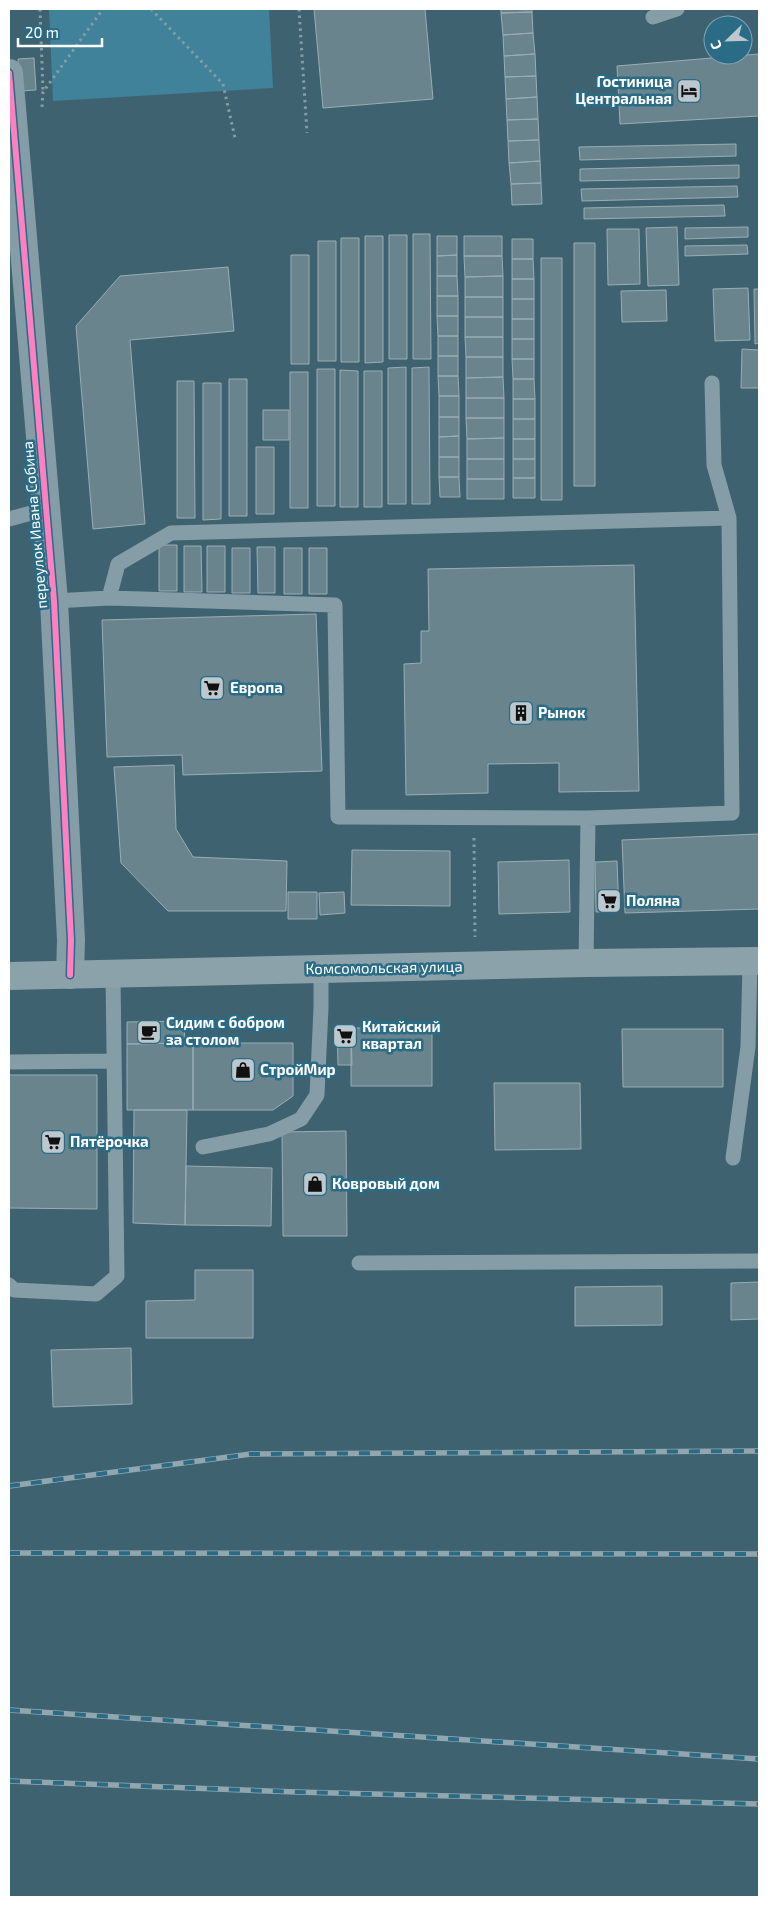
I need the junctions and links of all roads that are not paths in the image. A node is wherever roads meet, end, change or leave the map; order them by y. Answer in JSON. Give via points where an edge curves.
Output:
{"nodes":[{"id":1,"x":677,"y":9,"type":"edge"},
{"id":2,"x":654,"y":17,"type":"dead end"},
{"id":3,"x":9,"y":73,"type":"edge"},
{"id":4,"x":712,"y":383,"type":"dead end"},
{"id":5,"x":46,"y":509,"type":"junction"},
{"id":6,"x":729,"y":518,"type":"junction"},
{"id":7,"x":9,"y":519,"type":"edge"},
{"id":8,"x":110,"y":598,"type":"junction"},
{"id":9,"x":54,"y":601,"type":"junction"},
{"id":10,"x":588,"y":818,"type":"junction"},
{"id":11,"x":755,"y":962,"type":"edge"},
{"id":12,"x":586,"y":963,"type":"junction"},
{"id":13,"x":321,"y":969,"type":"junction"},
{"id":14,"x":70,"y":975,"type":"junction"},
{"id":15,"x":113,"y":975,"type":"junction"},
{"id":16,"x":9,"y":976,"type":"edge"},
{"id":17,"x":114,"y":1061,"type":"junction"},
{"id":18,"x":9,"y":1062,"type":"edge"},
{"id":19,"x":203,"y":1147,"type":"dead end"},
{"id":20,"x":733,"y":1158,"type":"dead end"},
{"id":21,"x":759,"y":1261,"type":"edge"},
{"id":22,"x":359,"y":1263,"type":"dead end"},
{"id":23,"x":9,"y":1285,"type":"edge"}],
"edges":[{"from":1,"to":2,"type":"lane"},
{"from":3,"to":5,"type":"street","name":"переулок Ивана Собина"},
{"from":4,"to":6,"type":"lane","via":[[714,465]]},
{"from":5,"to":7,"type":"lane"},
{"from":5,"to":9,"type":"street","name":"переулок Ивана Собина"},
{"from":6,"to":8,"type":"lane","via":[[171,532],[118,564]]},
{"from":6,"to":10,"type":"lane","via":[[732,813]]},
{"from":8,"to":9,"type":"lane"},
{"from":8,"to":10,"type":"lane","via":[[335,605],[338,817]]},
{"from":9,"to":14,"type":"street","name":"переулок Ивана Собина"},
{"from":10,"to":12,"type":"lane"},
{"from":11,"to":12,"type":"main road","name":"Комсомольская улица"},
{"from":11,"to":20,"type":"lane","via":[[748,1048]]},
{"from":12,"to":13,"type":"main road","name":"Комсомольская улица"},
{"from":13,"to":15,"type":"main road","name":"Комсомольская улица"},
{"from":13,"to":19,"type":"lane","via":[[318,1095],[301,1118],[269,1134]]},
{"from":14,"to":15,"type":"main road","name":"Комсомольская улица"},
{"from":14,"to":16,"type":"main road","name":"Комсомольская улица"},
{"from":15,"to":17,"type":"lane"},
{"from":17,"to":18,"type":"lane"},
{"from":17,"to":23,"type":"lane","via":[[117,1276],[96,1294],[14,1290]]},
{"from":21,"to":22,"type":"lane"}]}
